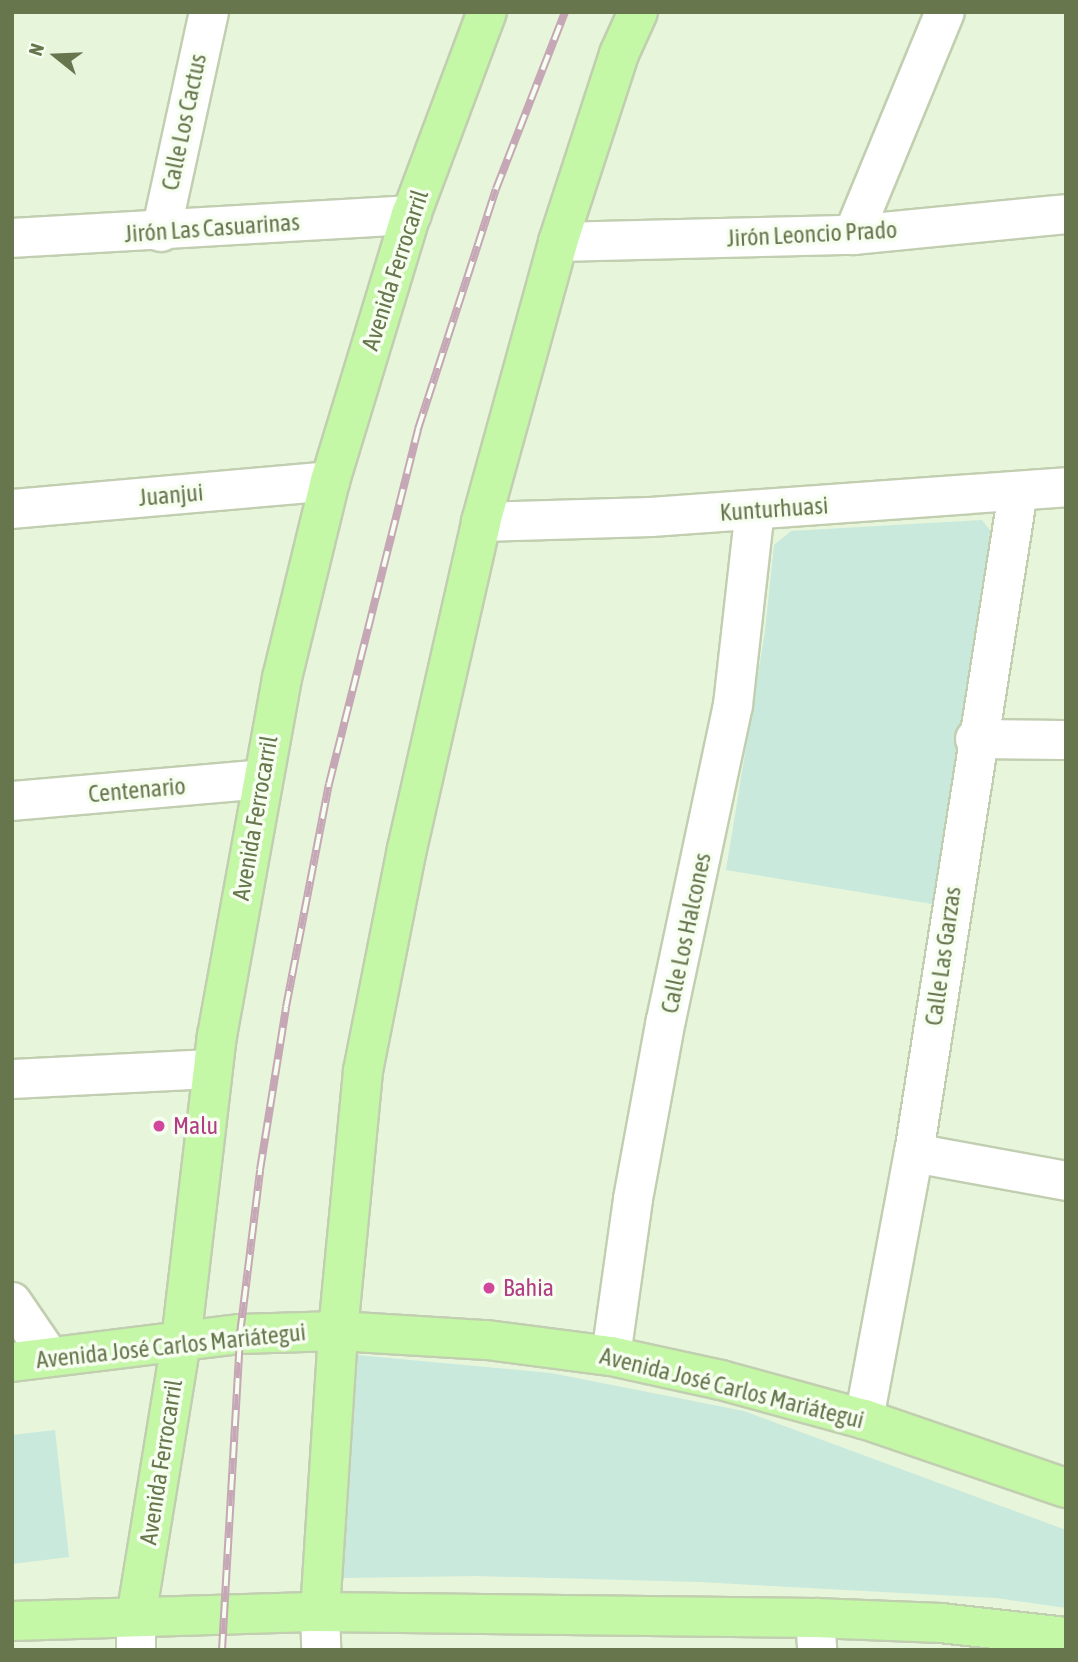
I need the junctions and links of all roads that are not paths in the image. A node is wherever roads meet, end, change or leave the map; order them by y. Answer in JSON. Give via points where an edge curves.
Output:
{"nodes":[{"id":1,"x":209,"y":12,"type":"edge"},
{"id":2,"x":487,"y":12,"type":"edge"},
{"id":3,"x":638,"y":12,"type":"edge"},
{"id":4,"x":945,"y":12,"type":"edge"},
{"id":5,"x":1066,"y":214,"type":"edge"},
{"id":6,"x":411,"y":215,"type":"junction"},
{"id":7,"x":161,"y":232,"type":"junction"},
{"id":8,"x":853,"y":236,"type":"junction"},
{"id":9,"x":12,"y":238,"type":"edge"},
{"id":10,"x":558,"y":242,"type":"junction"},
{"id":11,"x":330,"y":481,"type":"junction"},
{"id":12,"x":1066,"y":487,"type":"edge"},
{"id":13,"x":1018,"y":492,"type":"junction"},
{"id":14,"x":12,"y":509,"type":"edge"},
{"id":15,"x":755,"y":510,"type":"junction"},
{"id":16,"x":481,"y":522,"type":"junction"},
{"id":17,"x":975,"y":740,"type":"junction"},
{"id":18,"x":1066,"y":740,"type":"edge"},
{"id":19,"x":261,"y":779,"type":"junction"},
{"id":20,"x":12,"y":801,"type":"edge"},
{"id":21,"x":212,"y":1069,"type":"junction"},
{"id":22,"x":12,"y":1079,"type":"edge"},
{"id":23,"x":914,"y":1153,"type":"junction"},
{"id":24,"x":1066,"y":1181,"type":"edge"},
{"id":25,"x":12,"y":1302,"type":"edge"},
{"id":26,"x":338,"y":1331,"type":"junction"},
{"id":27,"x":181,"y":1341,"type":"junction"},
{"id":28,"x":611,"y":1356,"type":"junction"},
{"id":29,"x":30,"y":1359,"type":"edge"},
{"id":30,"x":864,"y":1419,"type":"junction"},
{"id":31,"x":1066,"y":1488,"type":"edge"},
{"id":32,"x":320,"y":1612,"type":"junction"},
{"id":33,"x":12,"y":1621,"type":"edge"},
{"id":34,"x":136,"y":1633,"type":"edge"},
{"id":35,"x":816,"y":1634,"type":"edge"},
{"id":36,"x":1066,"y":1637,"type":"edge"},
{"id":37,"x":321,"y":1650,"type":"edge"}],
"edges":[{"from":1,"to":7,"type":"street","name":"Calle Los Cactus"},
{"from":2,"to":6,"type":"main road","name":"Avenida Ferrocarril"},
{"from":3,"to":10,"type":"main road","via":[[619,54]]},
{"from":4,"to":8,"type":"street"},
{"from":5,"to":8,"type":"street","name":"Jirón Leoncio Prado"},
{"from":6,"to":7,"type":"street","name":"Jirón Las Casuarinas"},
{"from":6,"to":11,"type":"main road","name":"Avenida Ferrocarril"},
{"from":7,"to":9,"type":"street","name":"Jirón Las Casuarinas"},
{"from":8,"to":10,"type":"street","name":"Jirón Leoncio Prado"},
{"from":10,"to":16,"type":"main road"},
{"from":11,"to":14,"type":"street","name":"Juanjui"},
{"from":11,"to":19,"type":"main road","name":"Avenida Ferrocarril"},
{"from":12,"to":13,"type":"street","name":"Kunturhuasi"},
{"from":13,"to":15,"type":"street","name":"Kunturhuasi"},
{"from":13,"to":17,"type":"street","name":"Calle Las Garzas"},
{"from":15,"to":16,"type":"street","name":"Kunturhuasi"},
{"from":15,"to":28,"type":"street","name":"Calle Los Halcones","via":[[733,705],[664,1032]]},
{"from":16,"to":26,"type":"main road","via":[[363,1071]]},
{"from":17,"to":18,"type":"street"},
{"from":17,"to":23,"type":"street","name":"Calle Las Garzas"},
{"from":19,"to":20,"type":"street","name":"Centenario"},
{"from":19,"to":21,"type":"main road","name":"Avenida Ferrocarril"},
{"from":21,"to":22,"type":"street"},
{"from":21,"to":27,"type":"main road","name":"Avenida Ferrocarril"},
{"from":23,"to":24,"type":"street"},
{"from":23,"to":30,"type":"street","name":"Calle Las Garzas"},
{"from":25,"to":29,"type":"street"},
{"from":26,"to":27,"type":"main road","name":"Avenida José Carlos Mariátegui"},
{"from":26,"to":28,"type":"main road","name":"Avenida José Carlos Mariátegui","via":[[487,1340]]},
{"from":26,"to":32,"type":"main road"},
{"from":27,"to":29,"type":"main road","name":"Avenida José Carlos Mariátegui"},
{"from":27,"to":34,"type":"main road","name":"Avenida Ferrocarril"},
{"from":28,"to":30,"type":"main road","name":"Avenida José Carlos Mariátegui"},
{"from":30,"to":31,"type":"main road","name":"Avenida José Carlos Mariátegui"},
{"from":32,"to":34,"type":"main road"},
{"from":32,"to":35,"type":"main road"},
{"from":32,"to":37,"type":"street"},
{"from":33,"to":34,"type":"main road"},
{"from":35,"to":36,"type":"main road","via":[[941,1623]]}]}
